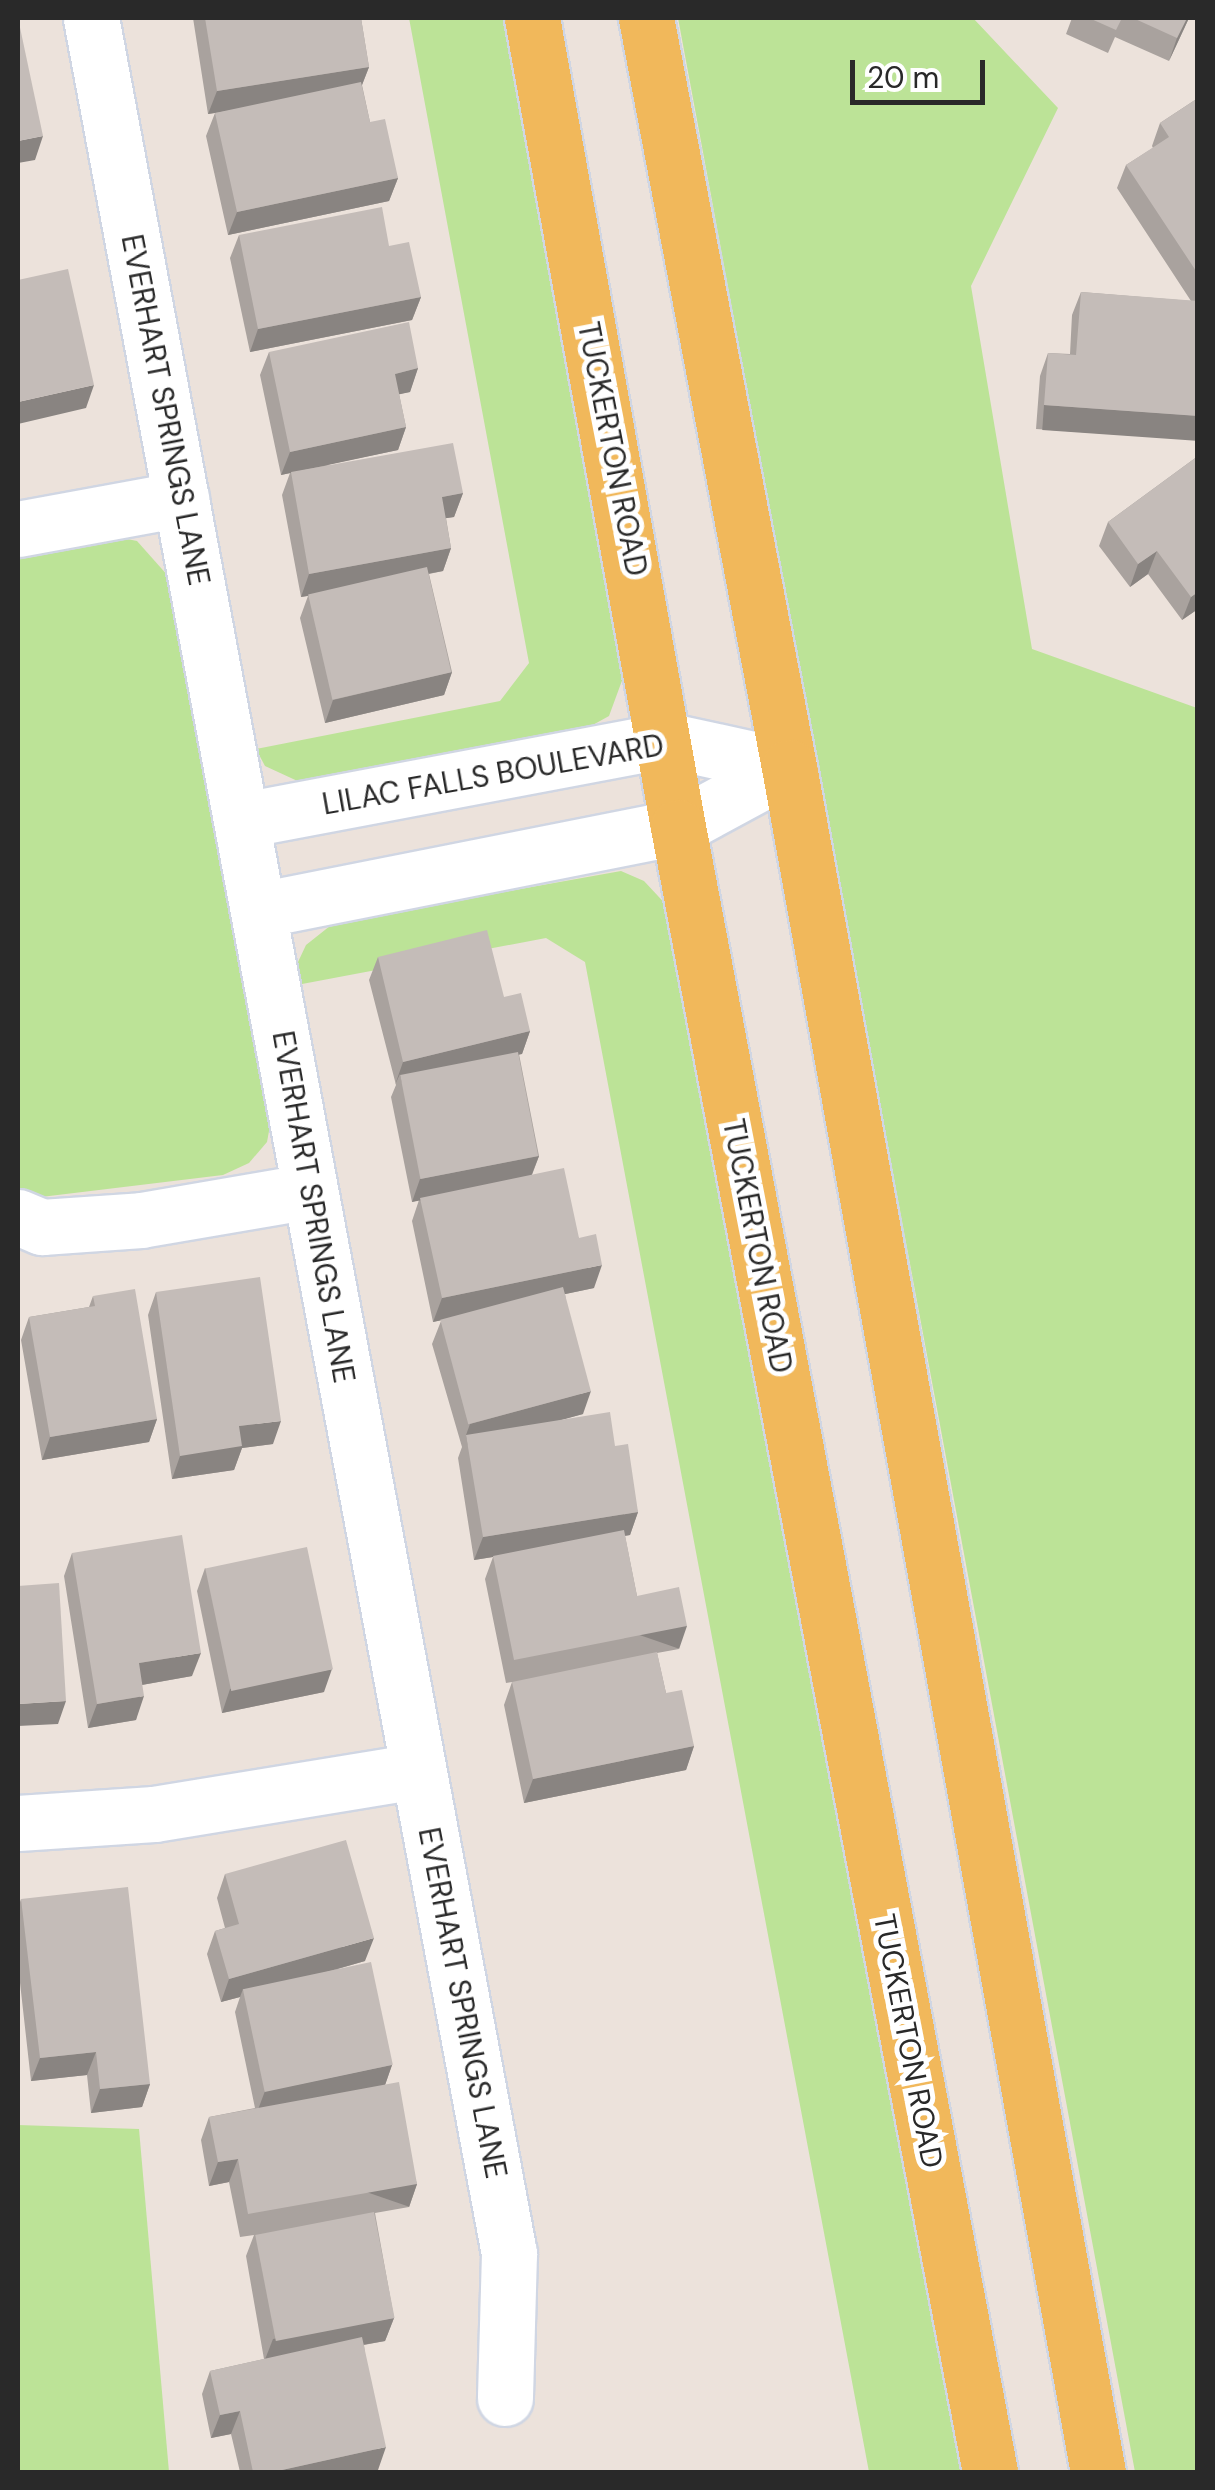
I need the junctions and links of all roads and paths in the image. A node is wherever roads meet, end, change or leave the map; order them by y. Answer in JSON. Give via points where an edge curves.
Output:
{"nodes":[{"id":1,"x":91,"y":18,"type":"edge"},
{"id":2,"x":532,"y":18,"type":"edge"},
{"id":3,"x":646,"y":18,"type":"edge"},
{"id":4,"x":180,"y":499,"type":"junction"},
{"id":5,"x":18,"y":529,"type":"edge"},
{"id":6,"x":666,"y":740,"type":"junction"},
{"id":7,"x":789,"y":767,"type":"junction"},
{"id":8,"x":243,"y":820,"type":"junction"},
{"id":9,"x":678,"y":827,"type":"junction"},
{"id":10,"x":259,"y":910,"type":"junction"},
{"id":11,"x":310,"y":1191,"type":"junction"},
{"id":12,"x":18,"y":1217,"type":"edge"},
{"id":13,"x":418,"y":1771,"type":"junction"},
{"id":14,"x":18,"y":1823,"type":"edge"},
{"id":15,"x":504,"y":2398,"type":"dead end"},
{"id":16,"x":990,"y":2472,"type":"edge"},
{"id":17,"x":1098,"y":2472,"type":"edge"}],
"edges":[{"from":1,"to":4,"type":"street","name":"EVERHART SPRINGS LANE"},
{"from":2,"to":6,"type":"main road","name":"TUCKERTON ROAD"},
{"from":3,"to":7,"type":"main road"},
{"from":4,"to":5,"type":"street"},
{"from":4,"to":8,"type":"street","name":"EVERHART SPRINGS LANE"},
{"from":6,"to":7,"type":"street","name":"LILAC FALLS BOULEVARD"},
{"from":6,"to":8,"type":"street","name":"LILAC FALLS BOULEVARD"},
{"from":6,"to":9,"type":"main road","name":"TUCKERTON ROAD"},
{"from":7,"to":9,"type":"street"},
{"from":7,"to":17,"type":"main road"},
{"from":8,"to":10,"type":"street","name":"EVERHART SPRINGS LANE"},
{"from":9,"to":10,"type":"street"},
{"from":9,"to":16,"type":"main road","name":"TUCKERTON ROAD"},
{"from":10,"to":11,"type":"street","name":"EVERHART SPRINGS LANE"},
{"from":11,"to":12,"type":"street","via":[[142,1220],[42,1227]]},
{"from":11,"to":13,"type":"street","name":"EVERHART SPRINGS LANE"},
{"from":13,"to":14,"type":"street","via":[[154,1814]]},
{"from":13,"to":15,"type":"street","name":"EVERHART SPRINGS LANE","via":[[509,2253]]}]}
